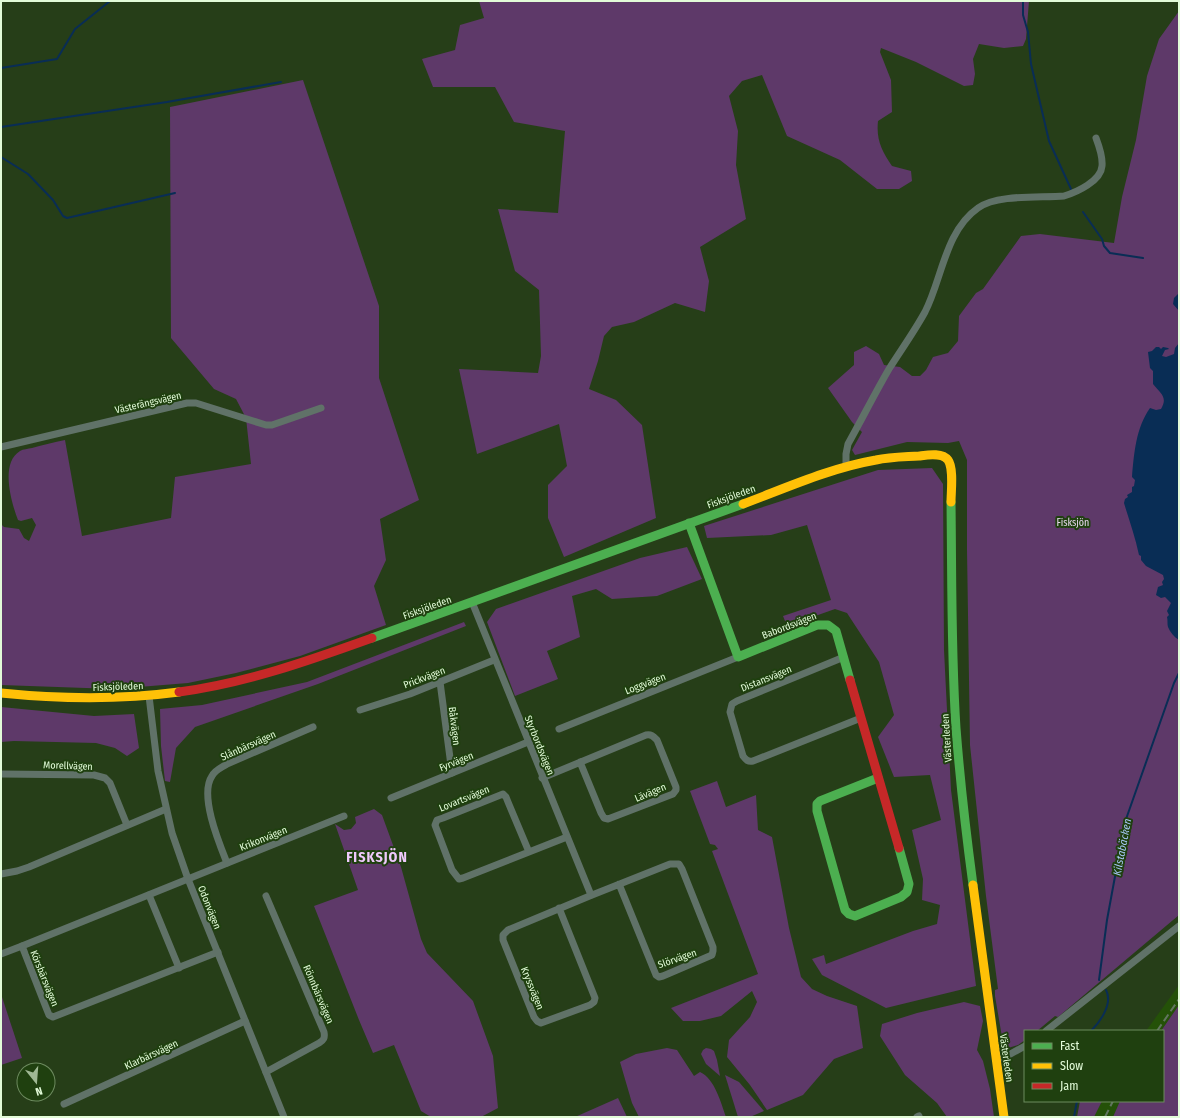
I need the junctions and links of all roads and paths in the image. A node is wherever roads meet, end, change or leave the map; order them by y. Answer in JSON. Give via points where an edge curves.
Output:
{"nodes":[{"id":1,"x":1096,"y":138,"type":"dead end"},
{"id":2,"x":321,"y":408,"type":"dead end"},
{"id":3,"x":1,"y":447,"type":"edge"},
{"id":4,"x":846,"y":467,"type":"junction"},
{"id":5,"x":689,"y":523,"type":"junction"},
{"id":6,"x":472,"y":602,"type":"junction"},
{"id":7,"x":738,"y":657,"type":"junction"},
{"id":8,"x":844,"y":657,"type":"junction"},
{"id":9,"x":494,"y":660,"type":"junction"},
{"id":10,"x":440,"y":682,"type":"junction"},
{"id":11,"x":1,"y":693,"type":"edge"},
{"id":12,"x":149,"y":696,"type":"junction"},
{"id":13,"x":360,"y":710,"type":"dead end"},
{"id":14,"x":861,"y":718,"type":"junction"},
{"id":15,"x":313,"y":727,"type":"dead end"},
{"id":16,"x":559,"y":729,"type":"dead end"},
{"id":17,"x":528,"y":742,"type":"junction"},
{"id":18,"x":580,"y":762,"type":"junction"},
{"id":19,"x":452,"y":773,"type":"junction"},
{"id":20,"x":1,"y":774,"type":"edge"},
{"id":21,"x":542,"y":778,"type":"junction"},
{"id":22,"x":878,"y":778,"type":"junction"},
{"id":23,"x":391,"y":798,"type":"dead end"},
{"id":24,"x":166,"y":809,"type":"junction"},
{"id":25,"x":344,"y":816,"type":"dead end"},
{"id":26,"x":127,"y":825,"type":"junction"},
{"id":27,"x":567,"y":837,"type":"junction"},
{"id":28,"x":529,"y":852,"type":"junction"},
{"id":29,"x":227,"y":863,"type":"junction"},
{"id":30,"x":1,"y":874,"type":"edge"},
{"id":31,"x":188,"y":879,"type":"junction"},
{"id":32,"x":619,"y":884,"type":"junction"},
{"id":33,"x":149,"y":895,"type":"junction"},
{"id":34,"x":591,"y":895,"type":"junction"},
{"id":35,"x":266,"y":896,"type":"dead end"},
{"id":36,"x":559,"y":908,"type":"junction"},
{"id":37,"x":1179,"y":926,"type":"edge"},
{"id":38,"x":22,"y":946,"type":"junction"},
{"id":39,"x":218,"y":952,"type":"junction"},
{"id":40,"x":1,"y":954,"type":"edge"},
{"id":41,"x":179,"y":968,"type":"junction"},
{"id":42,"x":245,"y":1021,"type":"junction"},
{"id":43,"x":1047,"y":1030,"type":"edge"},
{"id":44,"x":1024,"y":1047,"type":"edge"},
{"id":45,"x":996,"y":1059,"type":"junction"},
{"id":46,"x":266,"y":1072,"type":"junction"},
{"id":47,"x":64,"y":1104,"type":"dead end"},
{"id":48,"x":284,"y":1117,"type":"edge"},
{"id":49,"x":1004,"y":1117,"type":"edge"}],
"edges":[{"from":1,"to":4,"type":"street","via":[[1102,158],[1102,170],[1084,187],[1064,196],[1000,199],[978,207],[966,219],[948,249],[925,312],[889,369],[848,444]]},
{"from":2,"to":3,"type":"street","name":"Västerängsvägen","via":[[266,425],[196,403],[188,403]]},
{"from":4,"to":5,"type":"street","name":"Fisksjöleden"},
{"from":4,"to":45,"type":"street","name":"Västerleden","via":[[871,460],[904,456],[937,455],[946,458],[950,463],[956,728],[965,829]]},
{"from":5,"to":6,"type":"street","name":"Fisksjöleden"},
{"from":5,"to":7,"type":"street"},
{"from":6,"to":9,"type":"street","name":"Styrbordsvägen"},
{"from":6,"to":12,"type":"street","name":"Fisksjöleden","via":[[273,672],[210,688]]},
{"from":7,"to":8,"type":"street","name":"Babordsvägen","via":[[822,624],[832,626],[836,631]]},
{"from":7,"to":16,"type":"street","name":"Loggvägen"},
{"from":8,"to":14,"type":"street","name":"Babordsvägen"},
{"from":8,"to":14,"type":"street","name":"Distansvägen","via":[[737,701],[732,704],[730,712],[743,756],[750,762]]},
{"from":9,"to":10,"type":"street","name":"Prickvägen"},
{"from":9,"to":17,"type":"street","name":"Styrbordsvägen"},
{"from":10,"to":13,"type":"street","name":"Prickvägen"},
{"from":10,"to":19,"type":"street","name":"Båkvägen"},
{"from":11,"to":12,"type":"street","name":"Fisksjöleden","via":[[83,699]]},
{"from":12,"to":24,"type":"street","name":"Odonvägen","via":[[155,752]]},
{"from":14,"to":22,"type":"street","name":"Babordsvägen"},
{"from":15,"to":29,"type":"street","name":"Slånbärsvägen","via":[[226,764],[212,776],[208,784],[207,799]]},
{"from":17,"to":19,"type":"street","name":"Fyrvägen"},
{"from":17,"to":21,"type":"street","name":"Styrbordsvägen"},
{"from":18,"to":18,"type":"street","name":"Lävägen","via":[[646,735],[652,735],[657,740],[676,790],[673,794],[612,818],[604,818]]},
{"from":18,"to":21,"type":"street","name":"Lävägen"},
{"from":19,"to":23,"type":"street","name":"Fyrvägen"},
{"from":20,"to":26,"type":"street","name":"Morellvägen","via":[[94,775],[105,778],[110,783]]},
{"from":21,"to":27,"type":"street","name":"Styrbordsvägen"},
{"from":22,"to":22,"type":"street","name":"Babordsvägen","via":[[908,890],[901,898],[851,916],[845,910],[817,804]]},
{"from":24,"to":26,"type":"street"},
{"from":24,"to":31,"type":"street","name":"Odonvägen"},
{"from":25,"to":29,"type":"street","name":"Krikonvägen"},
{"from":26,"to":30,"type":"street","via":[[23,869]]},
{"from":27,"to":28,"type":"street","name":"Lovartsvägen"},
{"from":27,"to":34,"type":"street","name":"Styrbordsvägen"},
{"from":28,"to":28,"type":"street","name":"Lovartsvägen","via":[[459,879],[452,870],[435,824],[437,820],[503,794]]},
{"from":29,"to":31,"type":"street","name":"Krikonvägen"},
{"from":31,"to":33,"type":"street","name":"Körsbärsvägen"},
{"from":31,"to":39,"type":"street","name":"Odonvägen"},
{"from":32,"to":32,"type":"street","name":"Slörvägen","via":[[670,864],[679,864],[713,947],[712,955],[663,976],[656,975]]},
{"from":32,"to":34,"type":"street","name":"Slörvägen"},
{"from":33,"to":38,"type":"street","name":"Körsbärsvägen"},
{"from":33,"to":41,"type":"street"},
{"from":34,"to":36,"type":"street","name":"Kryssvägen"},
{"from":35,"to":46,"type":"street","name":"Rönnbärsvägen","via":[[324,1037],[319,1044]]},
{"from":36,"to":36,"type":"street","name":"Kryssvägen","via":[[508,930],[503,935],[534,1017],[541,1024],[590,1005],[595,998]]},
{"from":37,"to":43,"type":"street"},
{"from":38,"to":40,"type":"street"},
{"from":38,"to":41,"type":"street","name":"Körsbärsvägen","via":[[49,1015],[54,1017]]},
{"from":39,"to":41,"type":"street","name":"Körsbärsvägen"},
{"from":39,"to":42,"type":"street","name":"Odonvägen"},
{"from":42,"to":46,"type":"street","name":"Odonvägen"},
{"from":42,"to":47,"type":"street","name":"Klarbärsvägen"},
{"from":44,"to":45,"type":"street"},
{"from":45,"to":49,"type":"street","name":"Västerleden"},
{"from":46,"to":48,"type":"street","name":"Odonvägen"}]}
